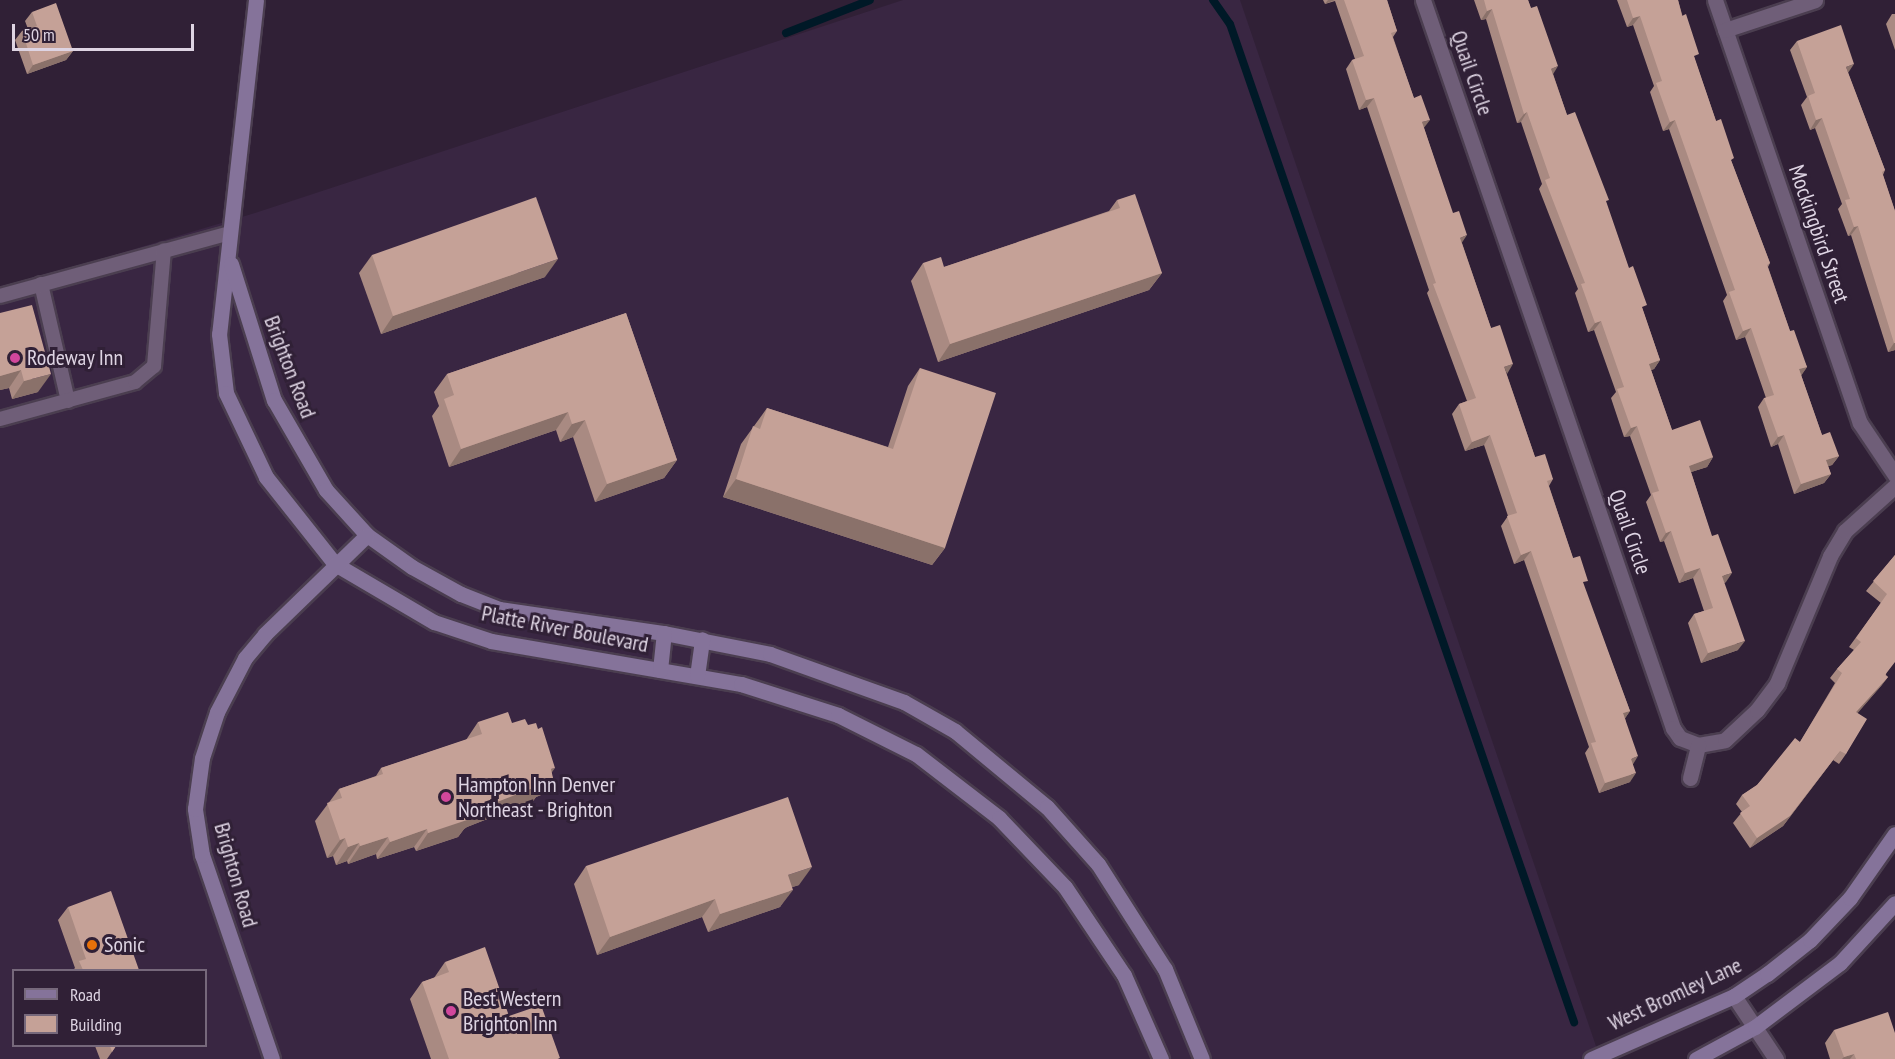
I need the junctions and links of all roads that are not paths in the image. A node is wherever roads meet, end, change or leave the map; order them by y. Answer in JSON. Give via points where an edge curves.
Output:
{"nodes":[{"id":1,"x":256,"y":0,"type":"edge"},
{"id":2,"x":1423,"y":0,"type":"edge"},
{"id":3,"x":1715,"y":0,"type":"edge"},
{"id":4,"x":1815,"y":0,"type":"edge"},
{"id":5,"x":1725,"y":30,"type":"junction"},
{"id":6,"x":230,"y":233,"type":"junction"},
{"id":7,"x":164,"y":250,"type":"junction"},
{"id":8,"x":229,"y":257,"type":"junction"},
{"id":9,"x":41,"y":284,"type":"junction"},
{"id":10,"x":0,"y":296,"type":"edge"},
{"id":11,"x":68,"y":400,"type":"junction"},
{"id":12,"x":0,"y":419,"type":"edge"},
{"id":13,"x":1895,"y":475,"type":"edge"},
{"id":14,"x":1895,"y":486,"type":"edge"},
{"id":15,"x":367,"y":535,"type":"junction"},
{"id":16,"x":335,"y":564,"type":"junction"},
{"id":17,"x":664,"y":633,"type":"junction"},
{"id":18,"x":702,"y":639,"type":"junction"},
{"id":19,"x":660,"y":670,"type":"junction"},
{"id":20,"x":697,"y":676,"type":"junction"},
{"id":21,"x":1698,"y":745,"type":"junction"},
{"id":22,"x":1690,"y":778,"type":"dead end"},
{"id":23,"x":1895,"y":834,"type":"edge"},
{"id":24,"x":1895,"y":903,"type":"edge"},
{"id":25,"x":1734,"y":996,"type":"junction"},
{"id":26,"x":1755,"y":1027,"type":"junction"},
{"id":27,"x":272,"y":1059,"type":"edge"},
{"id":28,"x":1161,"y":1059,"type":"edge"},
{"id":29,"x":1202,"y":1059,"type":"edge"},
{"id":30,"x":1591,"y":1059,"type":"edge"},
{"id":31,"x":1696,"y":1059,"type":"edge"},
{"id":32,"x":1776,"y":1059,"type":"edge"}],
"edges":[{"from":1,"to":6,"type":"main road","name":"Brighton Road"},
{"from":2,"to":21,"type":"street","name":"Quail Circle","via":[[1673,728],[1686,743]]},
{"from":3,"to":5,"type":"street","name":"Mockingbird Street"},
{"from":4,"to":5,"type":"street"},
{"from":5,"to":13,"type":"street","name":"Mockingbird Street","via":[[1860,423]]},
{"from":6,"to":7,"type":"lane"},
{"from":6,"to":8,"type":"main road","name":"Brighton Road"},
{"from":7,"to":9,"type":"lane"},
{"from":7,"to":11,"type":"lane","via":[[154,366],[135,382]]},
{"from":8,"to":15,"type":"main road","name":"Brighton Road","via":[[274,400],[326,490]]},
{"from":8,"to":16,"type":"main road","name":"Brighton Road","via":[[219,334],[226,393],[266,477]]},
{"from":9,"to":10,"type":"lane"},
{"from":9,"to":11,"type":"lane"},
{"from":11,"to":12,"type":"lane"},
{"from":14,"to":21,"type":"street","via":[[1845,531],[1830,556],[1777,684],[1757,710],[1725,740]]},
{"from":15,"to":16,"type":"main road","name":"Brighton Road"},
{"from":15,"to":17,"type":"main road","name":"Platte River Boulevard","via":[[460,594],[499,609]]},
{"from":16,"to":19,"type":"main road","name":"Platte River Boulevard","via":[[434,622],[491,641]]},
{"from":16,"to":27,"type":"main road","name":"Brighton Road","via":[[245,658],[209,734],[197,786],[195,809],[202,855]]},
{"from":17,"to":18,"type":"main road","name":"Platte River Boulevard"},
{"from":17,"to":19,"type":"main road","name":"Platte River Boulevard"},
{"from":18,"to":20,"type":"main road"},
{"from":18,"to":29,"type":"main road","name":"Platte River Boulevard","via":[[770,654],[904,702],[955,731],[1008,772],[1047,807],[1098,864],[1167,973]]},
{"from":19,"to":20,"type":"main road","name":"Platte River Boulevard"},
{"from":20,"to":28,"type":"main road","name":"Platte River Boulevard","via":[[741,684],[838,715],[916,754],[979,801],[1046,864],[1080,907],[1124,975]]},
{"from":21,"to":22,"type":"street"},
{"from":23,"to":25,"type":"main road","name":"West Bromley Lane","via":[[1850,898],[1810,940]]},
{"from":24,"to":26,"type":"main road","via":[[1840,963]]},
{"from":25,"to":26,"type":"street"},
{"from":25,"to":30,"type":"main road","name":"West Bromley Lane"},
{"from":26,"to":31,"type":"main road"},
{"from":26,"to":32,"type":"street"}]}
